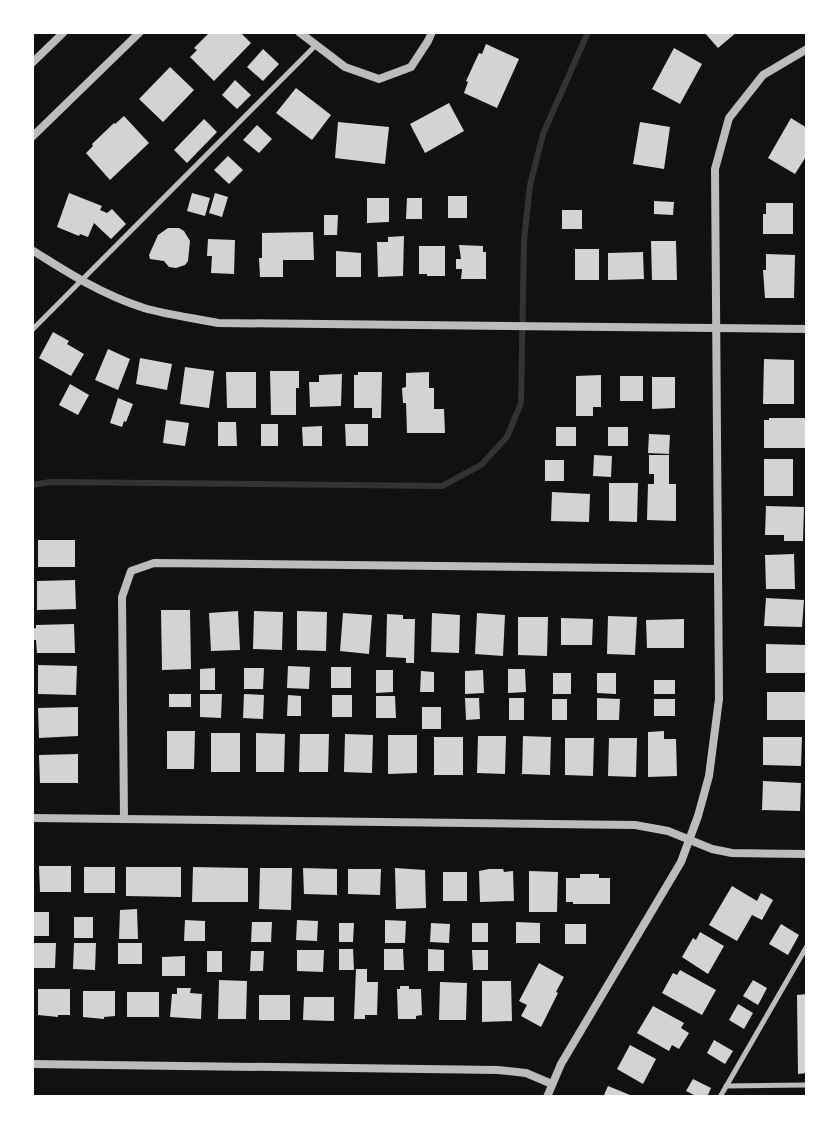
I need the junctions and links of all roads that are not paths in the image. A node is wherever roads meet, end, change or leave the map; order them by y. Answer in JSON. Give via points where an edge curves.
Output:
{"nodes":[{"id":1,"x":64,"y":32,"type":"edge"},
{"id":2,"x":140,"y":32,"type":"edge"},
{"id":3,"x":299,"y":32,"type":"edge"},
{"id":4,"x":432,"y":32,"type":"edge"},
{"id":5,"x":316,"y":45,"type":"junction"},
{"id":6,"x":807,"y":49,"type":"edge"},
{"id":7,"x":32,"y":63,"type":"edge"},
{"id":8,"x":32,"y":137,"type":"edge"},
{"id":9,"x":32,"y":250,"type":"edge"},
{"id":10,"x":81,"y":281,"type":"junction"},
{"id":11,"x":715,"y":328,"type":"junction"},
{"id":12,"x":807,"y":329,"type":"edge"},
{"id":13,"x":32,"y":330,"type":"edge"},
{"id":14,"x":717,"y":569,"type":"junction"},
{"id":15,"x":32,"y":818,"type":"edge"},
{"id":16,"x":124,"y":819,"type":"junction"},
{"id":17,"x":689,"y":840,"type":"junction"},
{"id":18,"x":807,"y":854,"type":"edge"},
{"id":19,"x":807,"y":946,"type":"edge"},
{"id":20,"x":32,"y":1064,"type":"edge"},
{"id":21,"x":552,"y":1084,"type":"junction"},
{"id":22,"x":807,"y":1085,"type":"edge"},
{"id":23,"x":726,"y":1086,"type":"junction"},
{"id":24,"x":547,"y":1097,"type":"edge"},
{"id":25,"x":720,"y":1097,"type":"edge"}],
"edges":[{"from":1,"to":7,"type":"street"},
{"from":2,"to":8,"type":"street"},
{"from":3,"to":5,"type":"street"},
{"from":4,"to":5,"type":"street","via":[[411,67],[379,79],[345,67]]},
{"from":5,"to":10,"type":"lane"},
{"from":6,"to":11,"type":"street","via":[[763,75],[729,118],[715,169]]},
{"from":9,"to":10,"type":"street"},
{"from":10,"to":11,"type":"street","via":[[145,308],[218,323]]},
{"from":10,"to":13,"type":"lane"},
{"from":11,"to":12,"type":"street"},
{"from":11,"to":14,"type":"street"},
{"from":14,"to":16,"type":"street","via":[[154,563],[131,571],[122,597]]},
{"from":14,"to":17,"type":"street","via":[[719,699],[709,776]]},
{"from":15,"to":16,"type":"street"},
{"from":16,"to":17,"type":"street","via":[[635,825]]},
{"from":17,"to":18,"type":"street","via":[[732,853]]},
{"from":17,"to":21,"type":"street"},
{"from":19,"to":23,"type":"lane"},
{"from":20,"to":21,"type":"street","via":[[498,1070],[526,1073]]},
{"from":21,"to":24,"type":"street"},
{"from":22,"to":23,"type":"lane"},
{"from":23,"to":25,"type":"lane"}]}
